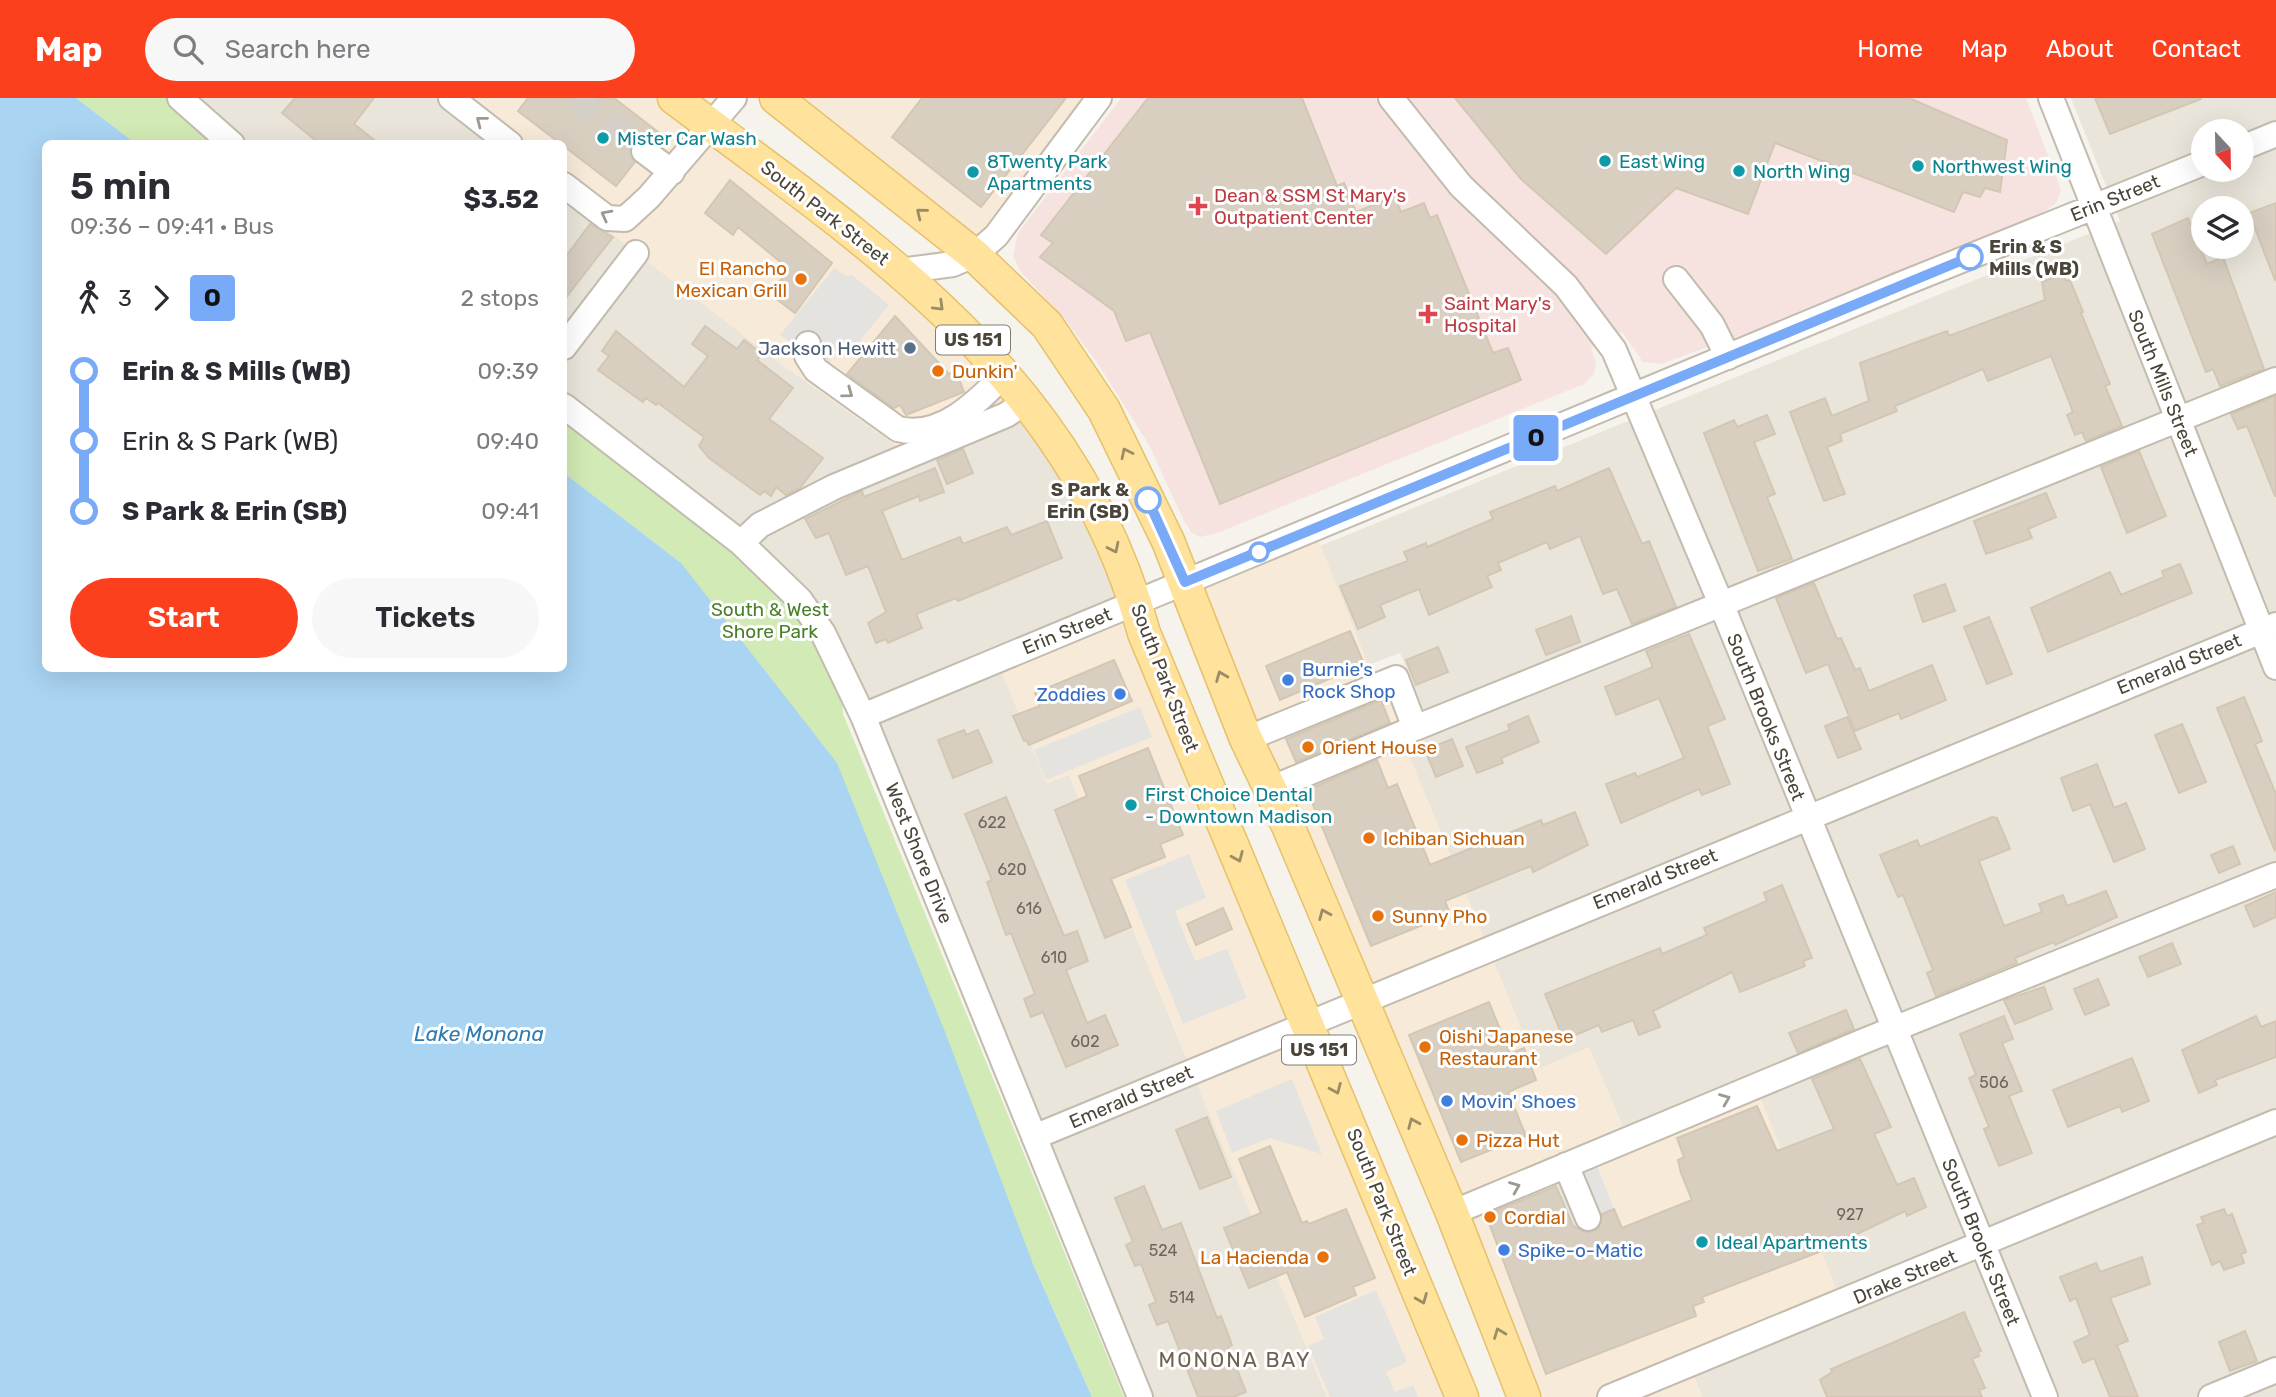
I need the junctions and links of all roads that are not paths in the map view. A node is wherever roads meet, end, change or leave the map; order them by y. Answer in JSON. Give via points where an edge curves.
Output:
{"nodes":[{"id":1,"x":180,"y":98,"type":"edge"},
{"id":2,"x":451,"y":98,"type":"edge"},
{"id":3,"x":674,"y":98,"type":"edge"},
{"id":4,"x":734,"y":98,"type":"edge"},
{"id":5,"x":776,"y":98,"type":"edge"},
{"id":6,"x":1099,"y":98,"type":"edge"},
{"id":7,"x":1391,"y":98,"type":"edge"},
{"id":8,"x":2051,"y":98,"type":"edge"},
{"id":9,"x":712,"y":127,"type":"junction"},
{"id":10,"x":2276,"y":134,"type":"edge"},
{"id":11,"x":227,"y":140,"type":"edge"},
{"id":12,"x":505,"y":140,"type":"edge"},
{"id":13,"x":2254,"y":143,"type":"edge"},
{"id":14,"x":644,"y":150,"type":"tunnel mouth"},
{"id":15,"x":2191,"y":168,"type":"edge"},
{"id":16,"x":672,"y":172,"type":"junction"},
{"id":17,"x":567,"y":187,"type":"edge"},
{"id":18,"x":2094,"y":207,"type":"junction"},
{"id":19,"x":636,"y":253,"type":"dead end"},
{"id":20,"x":974,"y":255,"type":"junction"},
{"id":21,"x":900,"y":271,"type":"junction"},
{"id":22,"x":1676,"y":279,"type":"dead end"},
{"id":23,"x":567,"y":343,"type":"edge"},
{"id":24,"x":808,"y":344,"type":"dead end"},
{"id":25,"x":1728,"y":357,"type":"junction"},
{"id":26,"x":1005,"y":374,"type":"junction"},
{"id":27,"x":2276,"y":380,"type":"edge"},
{"id":28,"x":1634,"y":397,"type":"junction"},
{"id":29,"x":1027,"y":401,"type":"junction"},
{"id":30,"x":567,"y":408,"type":"edge"},
{"id":31,"x":2177,"y":418,"type":"junction"},
{"id":32,"x":741,"y":543,"type":"junction"},
{"id":33,"x":1185,"y":582,"type":"junction"},
{"id":34,"x":1136,"y":603,"type":"junction"},
{"id":35,"x":1722,"y":607,"type":"junction"},
{"id":36,"x":2269,"y":628,"type":"edge"},
{"id":37,"x":2276,"y":667,"type":"edge"},
{"id":38,"x":863,"y":716,"type":"junction"},
{"id":39,"x":1415,"y":728,"type":"junction"},
{"id":40,"x":1246,"y":739,"type":"junction"},
{"id":41,"x":1270,"y":789,"type":"junction"},
{"id":42,"x":1807,"y":819,"type":"junction"},
{"id":43,"x":2276,"y":875,"type":"edge"},
{"id":44,"x":1361,"y":1001,"type":"junction"},
{"id":45,"x":1308,"y":1023,"type":"junction"},
{"id":46,"x":1893,"y":1030,"type":"junction"},
{"id":47,"x":2276,"y":1122,"type":"edge"},
{"id":48,"x":1034,"y":1137,"type":"junction"},
{"id":49,"x":1566,"y":1166,"type":"junction"},
{"id":50,"x":1452,"y":1213,"type":"junction"},
{"id":51,"x":1588,"y":1218,"type":"dead end"},
{"id":52,"x":1983,"y":1244,"type":"junction"},
{"id":53,"x":2276,"y":1370,"type":"edge"},
{"id":54,"x":1140,"y":1397,"type":"edge"},
{"id":55,"x":1462,"y":1397,"type":"edge"},
{"id":56,"x":1524,"y":1397,"type":"edge"},
{"id":57,"x":1610,"y":1397,"type":"edge"},
{"id":58,"x":2045,"y":1397,"type":"edge"},
{"id":59,"x":2211,"y":1397,"type":"edge"}],
"edges":[{"from":1,"to":11,"type":"street"},
{"from":12,"to":2,"type":"street","one_way":true},
{"from":3,"to":9,"type":"main road","name":"South Park Street","number":"US 151"},
{"from":4,"to":9,"type":"street"},
{"from":20,"to":5,"type":"main road","number":"US 151","one_way":true},
{"from":6,"to":20,"type":"street","via":[[996,236]]},
{"from":7,"to":28,"type":"street","name":"South Brooks Street","via":[[1461,186],[1566,286],[1614,350]]},
{"from":8,"to":18,"type":"street","name":"South Mills Street"},
{"from":9,"to":16,"type":"street"},
{"from":9,"to":21,"type":"main road","name":"South Park Street","number":"US 151"},
{"from":10,"to":13,"type":"street"},
{"from":14,"to":16,"type":"street"},
{"from":15,"to":18,"type":"street","name":"Erin Street"},
{"from":16,"to":17,"type":"street","one_way":true,"via":[[631,216],[613,220]]},
{"from":18,"to":25,"type":"street","name":"Erin Street"},
{"from":18,"to":31,"type":"street","name":"South Mills Street"},
{"from":19,"to":23,"type":"street"},
{"from":20,"to":21,"type":"street","via":[[953,264]]},
{"from":33,"to":20,"type":"main road","number":"US 151","one_way":true,"via":[[1104,410],[1047,325]]},
{"from":21,"to":26,"type":"main road","name":"South Park Street","number":"US 151","one_way":true},
{"from":22,"to":25,"type":"street","via":[[1712,325]]},
{"from":24,"to":26,"type":"street","one_way":true,"via":[[807,356],[816,370],[898,429],[912,432],[969,410]]},
{"from":25,"to":28,"type":"street","name":"Erin Street"},
{"from":26,"to":29,"type":"main road","name":"South Park Street","number":"US 151"},
{"from":27,"to":31,"type":"street"},
{"from":28,"to":33,"type":"street","name":"Erin Street"},
{"from":28,"to":35,"type":"street","name":"South Brooks Street"},
{"from":29,"to":32,"type":"street","via":[[1006,415],[834,487],[760,525]]},
{"from":29,"to":34,"type":"main road","name":"South Park Street","number":"US 151","one_way":true,"via":[[1050,430],[1091,500]]},
{"from":30,"to":32,"type":"street","name":"West Shore Drive"},
{"from":31,"to":35,"type":"street"},
{"from":31,"to":36,"type":"street","name":"South Mills Street"},
{"from":32,"to":38,"type":"street","name":"West Shore Drive","via":[[800,600],[823,633]]},
{"from":33,"to":34,"type":"street","name":"Erin Street"},
{"from":40,"to":33,"type":"main road","number":"US 151","one_way":true},
{"from":34,"to":38,"type":"street","name":"Erin Street"},
{"from":34,"to":45,"type":"main road","name":"South Park Street","number":"US 151","one_way":true,"via":[[1154,657]]},
{"from":35,"to":39,"type":"street"},
{"from":35,"to":42,"type":"street","name":"South Brooks Street"},
{"from":36,"to":37,"type":"street","name":"South Mills Street"},
{"from":36,"to":42,"type":"street","name":"Emerald Street"},
{"from":38,"to":48,"type":"street","name":"West Shore Drive"},
{"from":39,"to":40,"type":"street","via":[[1396,678]]},
{"from":39,"to":41,"type":"street"},
{"from":40,"to":41,"type":"main road","number":"US 151"},
{"from":44,"to":41,"type":"main road","number":"US 151","one_way":true},
{"from":42,"to":44,"type":"street","name":"Emerald Street"},
{"from":42,"to":46,"type":"street","name":"South Brooks Street"},
{"from":43,"to":46,"type":"street"},
{"from":44,"to":45,"type":"street","name":"Emerald Street"},
{"from":50,"to":44,"type":"main road","number":"US 151","one_way":true},
{"from":45,"to":48,"type":"street","name":"Emerald Street"},
{"from":45,"to":55,"type":"main road","name":"South Park Street","number":"US 151","one_way":true},
{"from":49,"to":46,"type":"street","one_way":true},
{"from":46,"to":52,"type":"street","name":"South Brooks Street"},
{"from":47,"to":52,"type":"street","name":"Drake Street"},
{"from":48,"to":54,"type":"street","name":"West Shore Drive"},
{"from":50,"to":49,"type":"street","one_way":true},
{"from":49,"to":51,"type":"street"},
{"from":56,"to":50,"type":"main road","number":"US 151","one_way":true},
{"from":52,"to":57,"type":"street","name":"Drake Street"},
{"from":52,"to":58,"type":"street","name":"South Brooks Street"},
{"from":53,"to":59,"type":"street"}]}
